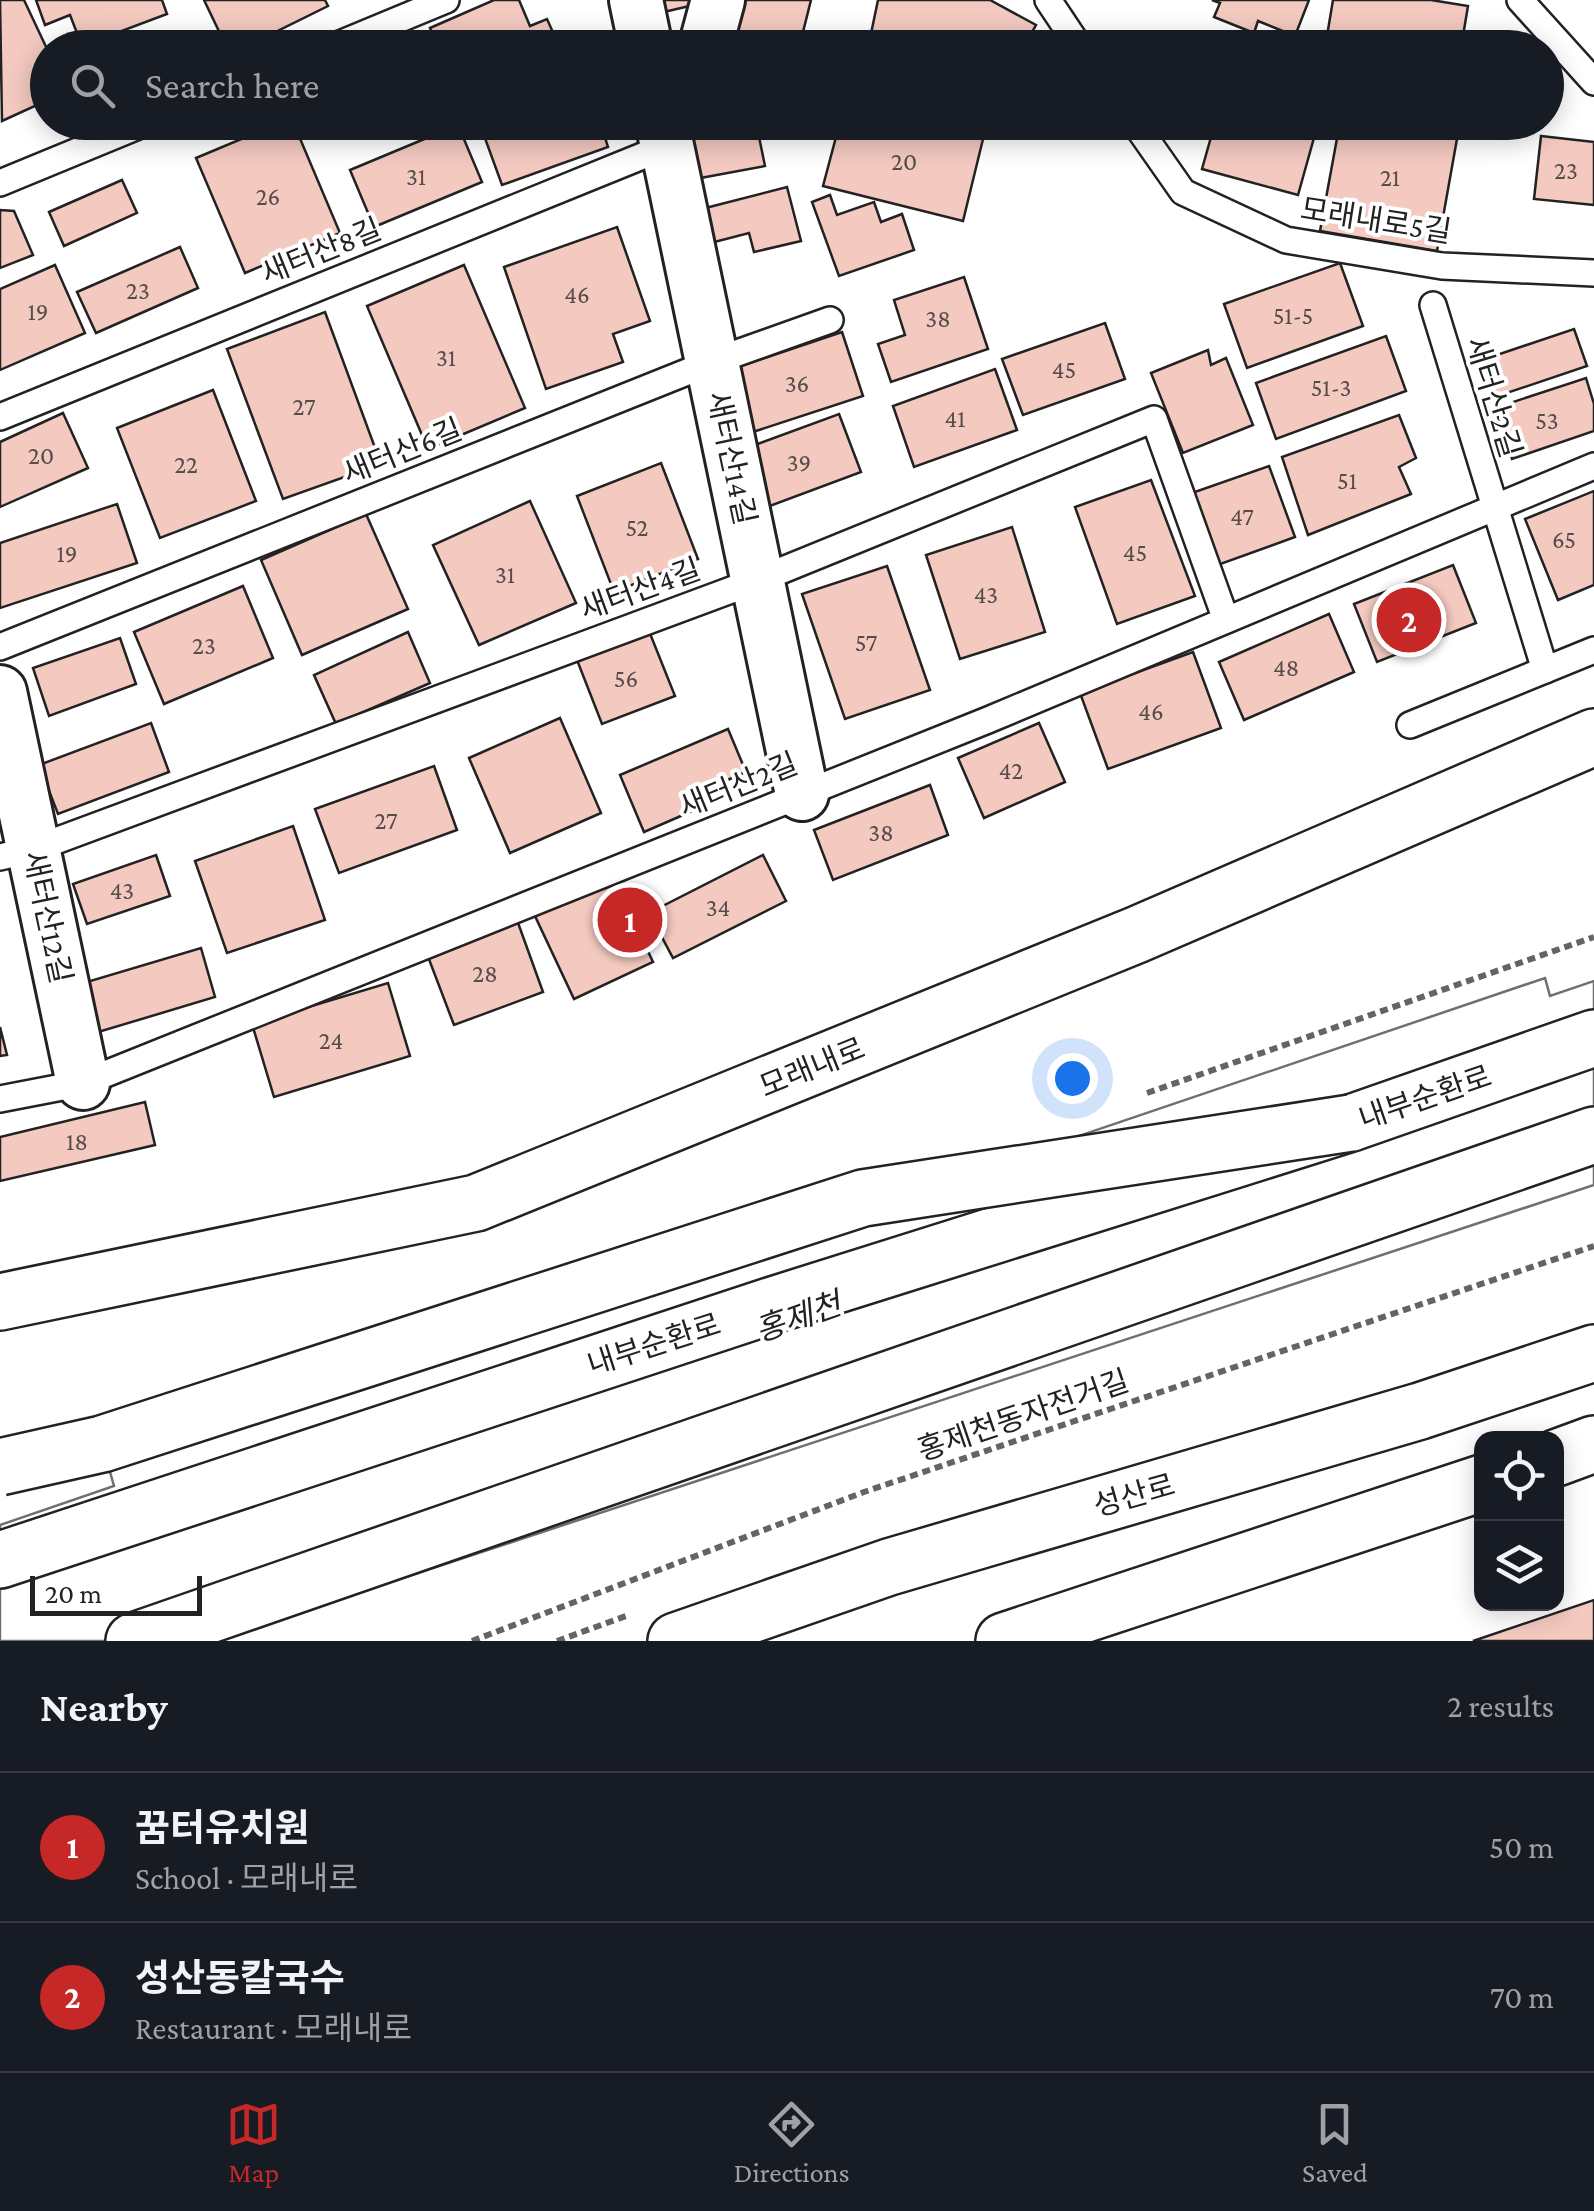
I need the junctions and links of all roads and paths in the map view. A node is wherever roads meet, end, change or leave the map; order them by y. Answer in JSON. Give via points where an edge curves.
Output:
{"nodes":[{"id":1,"x":446,"y":0,"type":"edge"},
{"id":2,"x":636,"y":0,"type":"edge"},
{"id":3,"x":718,"y":0,"type":"edge"},
{"id":4,"x":1048,"y":0,"type":"edge"},
{"id":5,"x":1520,"y":0,"type":"edge"},
{"id":6,"x":374,"y":30,"type":"edge"},
{"id":7,"x":642,"y":30,"type":"edge"},
{"id":8,"x":709,"y":30,"type":"edge"},
{"id":9,"x":1068,"y":30,"type":"edge"},
{"id":10,"x":1547,"y":30,"type":"edge"},
{"id":11,"x":1564,"y":49,"type":"edge"},
{"id":12,"x":1594,"y":82,"type":"edge"},
{"id":13,"x":105,"y":140,"type":"edge"},
{"id":14,"x":650,"y":140,"type":"edge"},
{"id":15,"x":665,"y":140,"type":"edge"},
{"id":16,"x":1147,"y":140,"type":"edge"},
{"id":17,"x":0,"y":184,"type":"edge"},
{"id":18,"x":1594,"y":273,"type":"edge"},
{"id":19,"x":1432,"y":305,"type":"dead end"},
{"id":20,"x":830,"y":320,"type":"dead end"},
{"id":21,"x":712,"y":362,"type":"junction"},
{"id":22,"x":0,"y":416,"type":"edge"},
{"id":23,"x":1594,"y":466,"type":"edge"},
{"id":24,"x":1493,"y":508,"type":"junction"},
{"id":25,"x":758,"y":580,"type":"junction"},
{"id":26,"x":1226,"y":620,"type":"junction"},
{"id":27,"x":0,"y":646,"type":"edge"},
{"id":28,"x":1594,"y":650,"type":"edge"},
{"id":29,"x":1546,"y":670,"type":"junction"},
{"id":30,"x":0,"y":692,"type":"edge"},
{"id":31,"x":1410,"y":726,"type":"dead end"},
{"id":32,"x":1594,"y":737,"type":"edge"},
{"id":33,"x":802,"y":794,"type":"junction"},
{"id":34,"x":17,"y":853,"type":"edge"},
{"id":35,"x":1594,"y":1038,"type":"edge"},
{"id":36,"x":83,"y":1083,"type":"junction"},
{"id":37,"x":0,"y":1099,"type":"edge"},
{"id":38,"x":1351,"y":1123,"type":"junction"},
{"id":39,"x":1594,"y":1135,"type":"edge"},
{"id":40,"x":1594,"y":1246,"type":"edge"},
{"id":41,"x":0,"y":1302,"type":"edge"},
{"id":42,"x":1594,"y":1353,"type":"edge"},
{"id":43,"x":1594,"y":1444,"type":"edge"},
{"id":44,"x":1564,"y":1457,"type":"edge"},
{"id":45,"x":1564,"y":1464,"type":"edge"},
{"id":46,"x":0,"y":1467,"type":"edge"},
{"id":47,"x":1594,"y":1474,"type":"edge"},
{"id":48,"x":1474,"y":1486,"type":"edge"},
{"id":49,"x":0,"y":1560,"type":"edge"},
{"id":50,"x":134,"y":1641,"type":"edge"},
{"id":51,"x":474,"y":1641,"type":"edge"},
{"id":52,"x":676,"y":1641,"type":"edge"},
{"id":53,"x":1004,"y":1641,"type":"edge"}],
"edges":[{"from":1,"to":6,"type":"lane"},
{"from":2,"to":7,"type":"street"},
{"from":3,"to":8,"type":"street"},
{"from":4,"to":9,"type":"lane"},
{"from":5,"to":10,"type":"lane"},
{"from":11,"to":12,"type":"lane"},
{"from":13,"to":17,"type":"lane"},
{"from":14,"to":22,"type":"lane","name":"새터산8길"},
{"from":15,"to":21,"type":"street","name":"새터산14길"},
{"from":16,"to":18,"type":"lane","name":"모래내로5길","via":[[1183,192],[1286,240],[1442,266]]},
{"from":19,"to":24,"type":"lane","name":"새터산2길"},
{"from":20,"to":21,"type":"lane","name":"새터산6길"},
{"from":21,"to":25,"type":"street","name":"새터산14길"},
{"from":21,"to":27,"type":"lane","name":"새터산6길"},
{"from":23,"to":24,"type":"lane","name":"새터산2길"},
{"from":24,"to":26,"type":"lane","name":"새터산2길"},
{"from":24,"to":29,"type":"lane","name":"새터산2길"},
{"from":25,"to":26,"type":"lane","name":"새터산4길","via":[[1154,419]]},
{"from":25,"to":33,"type":"street","name":"새터산14길"},
{"from":25,"to":34,"type":"lane","name":"새터산4길"},
{"from":26,"to":33,"type":"lane","name":"새터산2길"},
{"from":28,"to":29,"type":"lane"},
{"from":29,"to":31,"type":"lane"},
{"from":30,"to":34,"type":"street","name":"새터산12길"},
{"from":32,"to":41,"type":"main road","name":"모래내로","via":[[1136,935],[476,1203]]},
{"from":33,"to":36,"type":"lane","name":"새터산2길"},
{"from":34,"to":36,"type":"street","name":"새터산12길"},
{"from":35,"to":38,"type":"main road","name":"내부순환로"},
{"from":36,"to":37,"type":"lane","name":"새터산2길"},
{"from":38,"to":46,"type":"main road","bridge":true,"via":[[863,1198],[102,1444]]},
{"from":38,"to":49,"type":"main road","name":"내부순환로","bridge":true},
{"from":39,"to":50,"type":"main road"},
{"from":40,"to":51,"type":"path","name":"홍제천동자전거길","via":[[864,1492]]},
{"from":42,"to":52,"type":"main road","name":"성산로","via":[[888,1567]]},
{"from":43,"to":44,"type":"main road"},
{"from":45,"to":47,"type":"street"},
{"from":48,"to":53,"type":"main road"}]}
